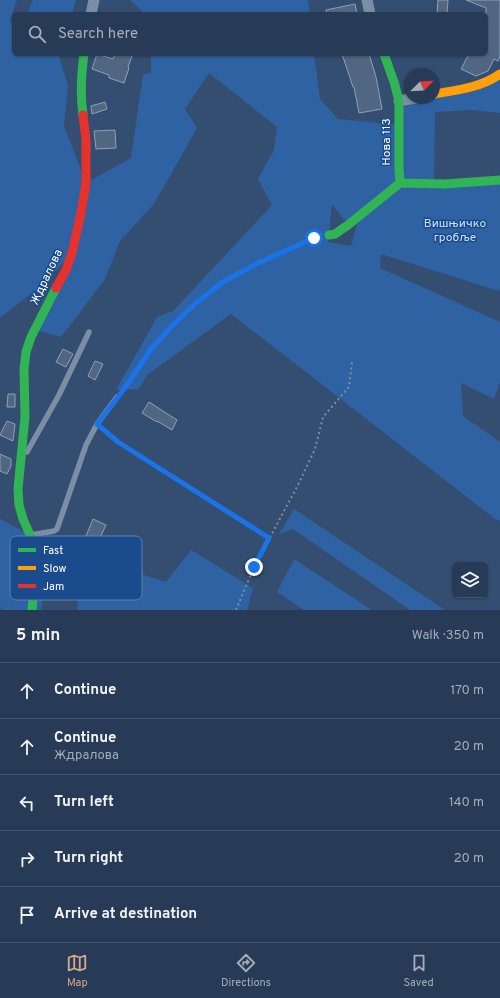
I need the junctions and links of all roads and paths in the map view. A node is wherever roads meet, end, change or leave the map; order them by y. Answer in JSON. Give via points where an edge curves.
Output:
{"nodes":[{"id":1,"x":94,"y":0,"type":"edge"},
{"id":2,"x":367,"y":0,"type":"edge"},
{"id":3,"x":91,"y":12,"type":"edge"},
{"id":4,"x":370,"y":12,"type":"edge"},
{"id":5,"x":84,"y":56,"type":"edge"},
{"id":6,"x":385,"y":56,"type":"edge"},
{"id":7,"x":500,"y":74,"type":"edge"},
{"id":8,"x":440,"y":93,"type":"edge"},
{"id":9,"x":404,"y":100,"type":"edge"},
{"id":10,"x":399,"y":101,"type":"junction"},
{"id":11,"x":500,"y":180,"type":"edge"},
{"id":12,"x":400,"y":183,"type":"junction"},
{"id":13,"x":329,"y":235,"type":"joint"},
{"id":14,"x":89,"y":332,"type":"dead end"},
{"id":15,"x":352,"y":362,"type":"dead end"},
{"id":16,"x":117,"y":397,"type":"joint"},
{"id":17,"x":97,"y":424,"type":"junction"},
{"id":18,"x":21,"y":462,"type":"junction"},
{"id":19,"x":30,"y":535,"type":"joint"},
{"id":20,"x":269,"y":538,"type":"junction"},
{"id":21,"x":33,"y":600,"type":"edge"},
{"id":22,"x":32,"y":610,"type":"edge"},
{"id":23,"x":236,"y":610,"type":"edge"}],
"edges":[{"from":1,"to":3,"type":"street"},
{"from":2,"to":4,"type":"street"},
{"from":5,"to":18,"type":"street","name":"Ждралова","via":[[81,101],[86,140],[86,183],[72,253],[66,270],[31,337],[26,352]]},
{"from":6,"to":10,"type":"street","name":"Нова 113"},
{"from":7,"to":8,"type":"street","via":[[478,86]]},
{"from":9,"to":10,"type":"street","name":"Нова 113"},
{"from":10,"to":12,"type":"street","name":"Нова 113"},
{"from":11,"to":12,"type":"street","via":[[445,184]]},
{"from":12,"to":13,"type":"street","via":[[348,225]]},
{"from":13,"to":16,"type":"path","via":[[298,245],[223,282],[173,325],[151,349]]},
{"from":14,"to":18,"type":"lane","name":"Ждралова","via":[[59,395]]},
{"from":15,"to":20,"type":"path","via":[[349,387],[323,417],[315,449]]},
{"from":16,"to":17,"type":"lane"},
{"from":17,"to":19,"type":"lane","via":[[86,445],[57,529]]},
{"from":17,"to":20,"type":"path","via":[[118,442]]},
{"from":18,"to":19,"type":"street","name":"Ждралова","via":[[19,505]]},
{"from":20,"to":23,"type":"path"},
{"from":21,"to":22,"type":"street","name":"Ждралова"}]}
